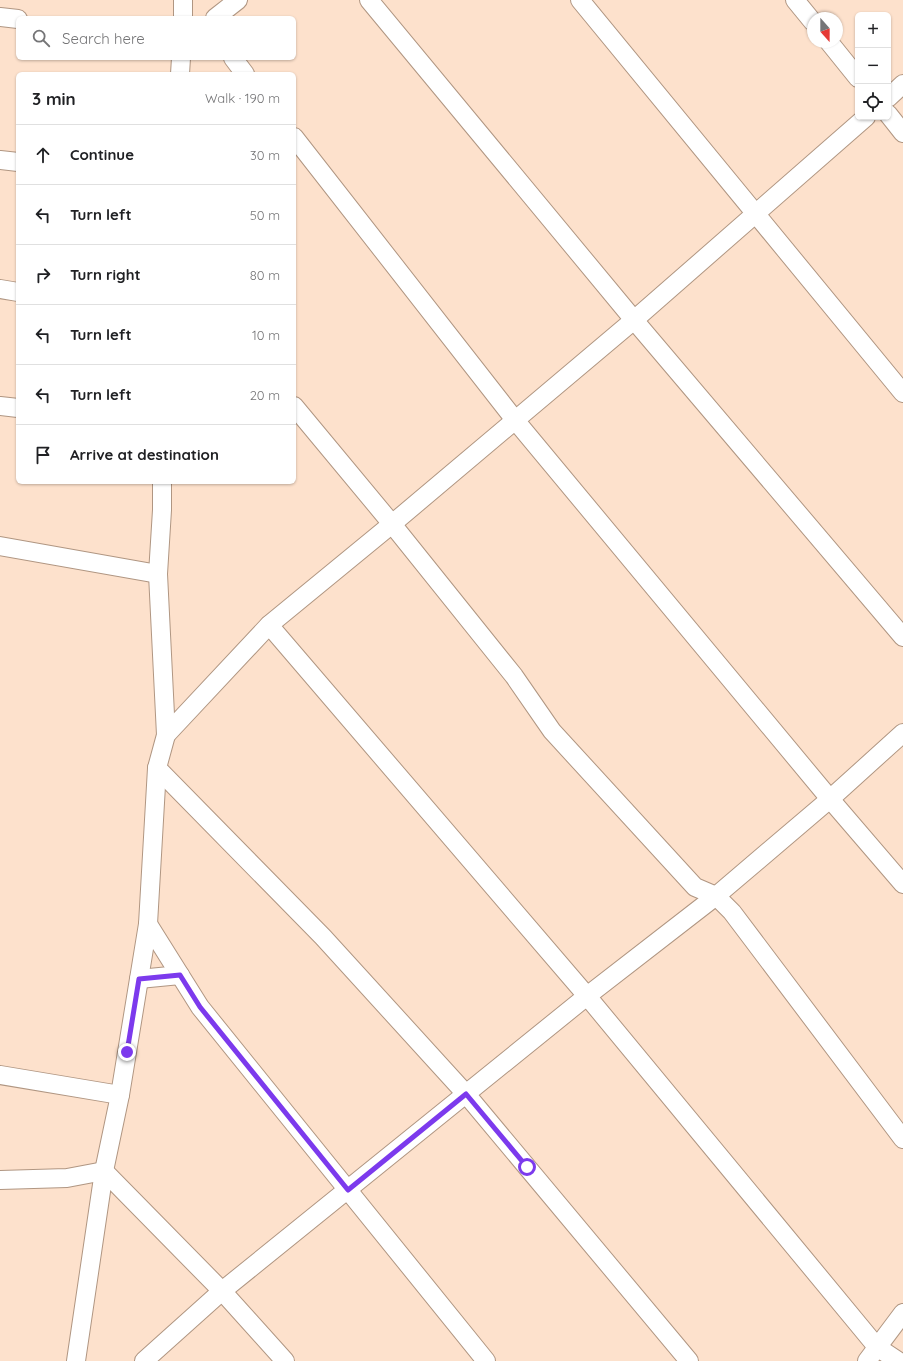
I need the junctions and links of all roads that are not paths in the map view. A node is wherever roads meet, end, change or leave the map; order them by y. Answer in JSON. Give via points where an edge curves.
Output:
{"nodes":[{"id":1,"x":183,"y":0,"type":"edge"},
{"id":2,"x":238,"y":0,"type":"edge"},
{"id":3,"x":369,"y":0,"type":"edge"},
{"id":4,"x":580,"y":0,"type":"edge"},
{"id":5,"x":795,"y":0,"type":"edge"},
{"id":6,"x":807,"y":15,"type":"edge"},
{"id":7,"x":183,"y":16,"type":"edge"},
{"id":8,"x":218,"y":16,"type":"edge"},
{"id":9,"x":0,"y":18,"type":"edge"},
{"id":10,"x":16,"y":19,"type":"edge"},
{"id":11,"x":834,"y":48,"type":"edge"},
{"id":12,"x":181,"y":60,"type":"edge"},
{"id":13,"x":234,"y":60,"type":"edge"},
{"id":14,"x":180,"y":72,"type":"edge"},
{"id":15,"x":244,"y":72,"type":"edge"},
{"id":16,"x":855,"y":74,"type":"edge"},
{"id":17,"x":903,"y":84,"type":"edge"},
{"id":18,"x":891,"y":95,"type":"edge"},
{"id":19,"x":891,"y":118,"type":"edge"},
{"id":20,"x":863,"y":120,"type":"edge"},
{"id":21,"x":903,"y":133,"type":"edge"},
{"id":22,"x":296,"y":140,"type":"edge"},
{"id":23,"x":0,"y":160,"type":"edge"},
{"id":24,"x":16,"y":162,"type":"edge"},
{"id":25,"x":756,"y":214,"type":"junction"},
{"id":26,"x":0,"y":289,"type":"edge"},
{"id":27,"x":16,"y":292,"type":"edge"},
{"id":28,"x":634,"y":320,"type":"junction"},
{"id":29,"x":903,"y":393,"type":"edge"},
{"id":30,"x":0,"y":406,"type":"edge"},
{"id":31,"x":16,"y":408,"type":"edge"},
{"id":32,"x":296,"y":408,"type":"edge"},
{"id":33,"x":515,"y":420,"type":"junction"},
{"id":34,"x":162,"y":484,"type":"edge"},
{"id":35,"x":392,"y":524,"type":"junction"},
{"id":36,"x":0,"y":546,"type":"edge"},
{"id":37,"x":158,"y":574,"type":"junction"},
{"id":38,"x":269,"y":625,"type":"junction"},
{"id":39,"x":903,"y":637,"type":"edge"},
{"id":40,"x":903,"y":733,"type":"edge"},
{"id":41,"x":166,"y":735,"type":"junction"},
{"id":42,"x":157,"y":768,"type":"junction"},
{"id":43,"x":830,"y":799,"type":"junction"},
{"id":44,"x":903,"y":884,"type":"edge"},
{"id":45,"x":716,"y":896,"type":"junction"},
{"id":46,"x":148,"y":924,"type":"junction"},
{"id":47,"x":180,"y":975,"type":"junction"},
{"id":48,"x":139,"y":979,"type":"junction"},
{"id":49,"x":587,"y":996,"type":"junction"},
{"id":50,"x":0,"y":1075,"type":"edge"},
{"id":51,"x":466,"y":1094,"type":"junction"},
{"id":52,"x":120,"y":1095,"type":"junction"},
{"id":53,"x":903,"y":1139,"type":"edge"},
{"id":54,"x":104,"y":1171,"type":"junction"},
{"id":55,"x":0,"y":1180,"type":"edge"},
{"id":56,"x":348,"y":1190,"type":"junction"},
{"id":57,"x":222,"y":1291,"type":"junction"},
{"id":58,"x":903,"y":1313,"type":"edge"},
{"id":59,"x":872,"y":1354,"type":"edge"},
{"id":60,"x":76,"y":1361,"type":"edge"},
{"id":61,"x":144,"y":1361,"type":"edge"},
{"id":62,"x":285,"y":1361,"type":"edge"},
{"id":63,"x":486,"y":1361,"type":"edge"},
{"id":64,"x":689,"y":1361,"type":"edge"},
{"id":65,"x":898,"y":1361,"type":"edge"}],
"edges":[{"from":1,"to":7,"type":"street"},
{"from":2,"to":8,"type":"street"},
{"from":3,"to":28,"type":"street"},
{"from":4,"to":25,"type":"street"},
{"from":5,"to":6,"type":"street"},
{"from":9,"to":10,"type":"street"},
{"from":11,"to":16,"type":"street"},
{"from":12,"to":14,"type":"street"},
{"from":13,"to":15,"type":"street"},
{"from":17,"to":18,"type":"street"},
{"from":19,"to":21,"type":"street"},
{"from":20,"to":25,"type":"street"},
{"from":22,"to":33,"type":"street"},
{"from":23,"to":24,"type":"street"},
{"from":25,"to":28,"type":"street"},
{"from":25,"to":29,"type":"street"},
{"from":26,"to":27,"type":"street"},
{"from":28,"to":33,"type":"street"},
{"from":28,"to":39,"type":"street"},
{"from":30,"to":31,"type":"street"},
{"from":32,"to":35,"type":"street"},
{"from":33,"to":35,"type":"street"},
{"from":33,"to":43,"type":"street"},
{"from":34,"to":37,"type":"street"},
{"from":35,"to":38,"type":"street"},
{"from":35,"to":45,"type":"street","via":[[514,676],[552,731],[695,887]]},
{"from":36,"to":37,"type":"street"},
{"from":37,"to":41,"type":"street"},
{"from":38,"to":41,"type":"street"},
{"from":38,"to":49,"type":"street"},
{"from":40,"to":43,"type":"street"},
{"from":41,"to":42,"type":"street"},
{"from":42,"to":46,"type":"street"},
{"from":42,"to":51,"type":"street","via":[[323,937]]},
{"from":43,"to":44,"type":"street"},
{"from":43,"to":45,"type":"street"},
{"from":45,"to":49,"type":"street"},
{"from":45,"to":53,"type":"street","via":[[732,912]]},
{"from":46,"to":47,"type":"street"},
{"from":46,"to":48,"type":"street"},
{"from":47,"to":48,"type":"street"},
{"from":47,"to":56,"type":"street","via":[[200,1007]]},
{"from":48,"to":52,"type":"street"},
{"from":49,"to":51,"type":"street"},
{"from":49,"to":59,"type":"street"},
{"from":50,"to":52,"type":"street"},
{"from":51,"to":56,"type":"street"},
{"from":51,"to":64,"type":"street"},
{"from":52,"to":54,"type":"street"},
{"from":54,"to":55,"type":"street","via":[[68,1178]]},
{"from":54,"to":57,"type":"street"},
{"from":54,"to":60,"type":"street"},
{"from":56,"to":57,"type":"street"},
{"from":56,"to":63,"type":"street"},
{"from":57,"to":61,"type":"street"},
{"from":57,"to":62,"type":"street"},
{"from":58,"to":59,"type":"street"},
{"from":59,"to":65,"type":"street"}]}
